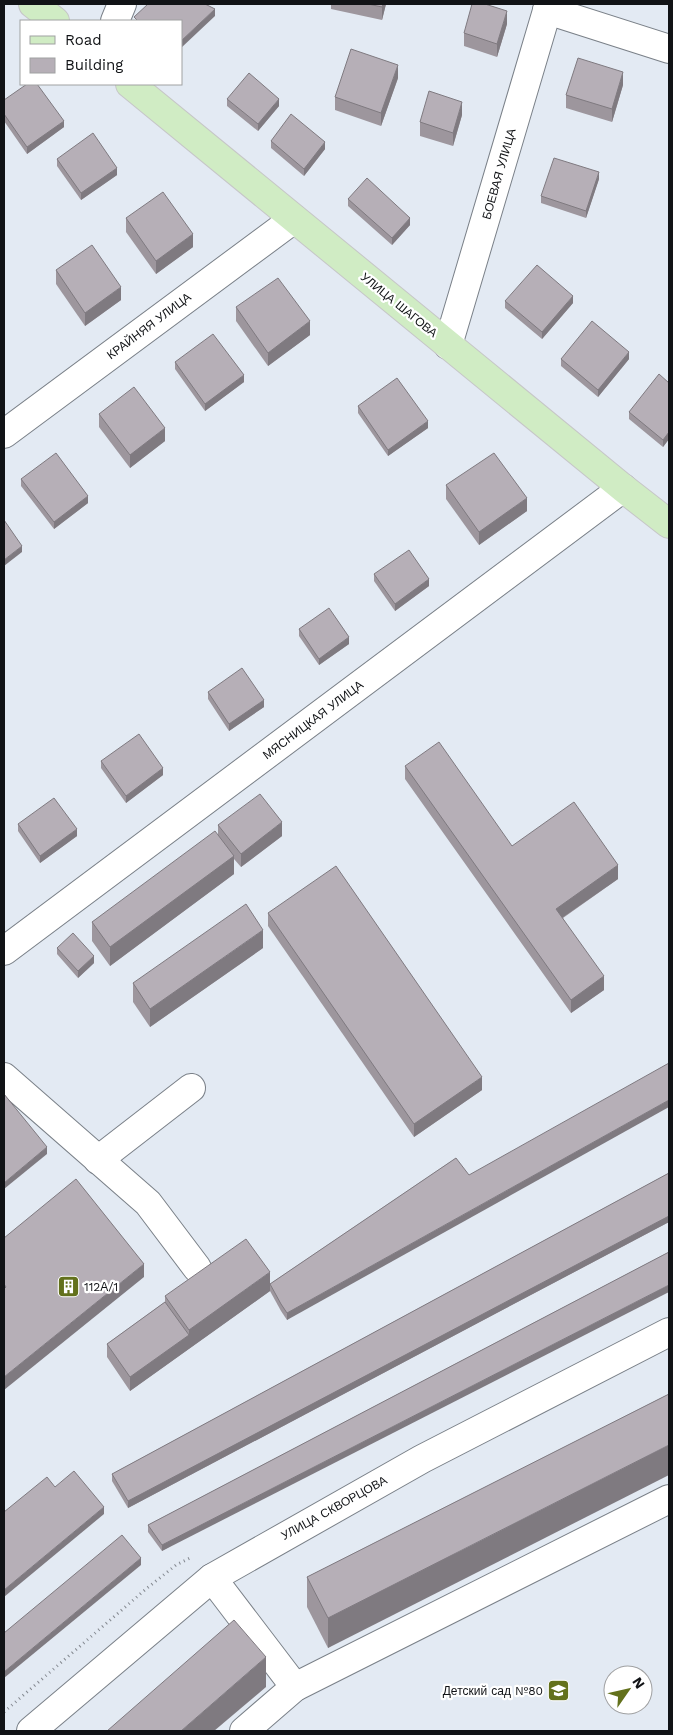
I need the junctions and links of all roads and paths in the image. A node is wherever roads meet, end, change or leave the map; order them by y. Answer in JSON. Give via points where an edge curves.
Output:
{"nodes":[{"id":1,"x":33,"y":4,"type":"edge"},
{"id":2,"x":122,"y":4,"type":"edge"},
{"id":3,"x":548,"y":7,"type":"edge"},
{"id":4,"x":53,"y":20,"type":"edge"},
{"id":5,"x":115,"y":20,"type":"edge"},
{"id":6,"x":669,"y":49,"type":"edge"},
{"id":7,"x":131,"y":85,"type":"edge"},
{"id":8,"x":294,"y":219,"type":"junction"},
{"id":9,"x":448,"y":345,"type":"junction"},
{"id":10,"x":4,"y":434,"type":"edge"},
{"id":11,"x":623,"y":488,"type":"junction"},
{"id":12,"x":669,"y":524,"type":"edge"},
{"id":13,"x":4,"y":951,"type":"edge"},
{"id":14,"x":4,"y":1077,"type":"edge"},
{"id":15,"x":191,"y":1088,"type":"dead end"},
{"id":16,"x":98,"y":1160,"type":"junction"},
{"id":17,"x":197,"y":1268,"type":"dead end"},
{"id":18,"x":669,"y":1332,"type":"edge"},
{"id":19,"x":669,"y":1499,"type":"edge"},
{"id":20,"x":212,"y":1578,"type":"junction"},
{"id":21,"x":295,"y":1687,"type":"junction"},
{"id":22,"x":31,"y":1731,"type":"edge"},
{"id":23,"x":244,"y":1731,"type":"edge"}],
"edges":[{"from":1,"to":4,"type":"main road"},
{"from":2,"to":5,"type":"street"},
{"from":3,"to":6,"type":"street"},
{"from":3,"to":9,"type":"street","name":"БОЕВАЯ УЛИЦА"},
{"from":7,"to":8,"type":"main road","name":"УЛИЦА ШАГОВА"},
{"from":8,"to":9,"type":"main road","name":"УЛИЦА ШАГОВА"},
{"from":8,"to":10,"type":"street","name":"КРАЙНЯЯ УЛИЦА"},
{"from":9,"to":11,"type":"main road","name":"УЛИЦА ШАГОВА"},
{"from":11,"to":12,"type":"main road","name":"УЛИЦА ШАГОВА"},
{"from":11,"to":13,"type":"street","name":"МЯСНИЦКАЯ УЛИЦА"},
{"from":14,"to":16,"type":"street"},
{"from":15,"to":16,"type":"street"},
{"from":16,"to":17,"type":"street","via":[[148,1203]]},
{"from":18,"to":20,"type":"street","name":"УЛИЦА СКВОРЦОВА","via":[[422,1459]]},
{"from":19,"to":21,"type":"street"},
{"from":20,"to":21,"type":"street"},
{"from":20,"to":22,"type":"street","name":"УЛИЦА СКВОРЦОВА"},
{"from":21,"to":23,"type":"street"}]}
